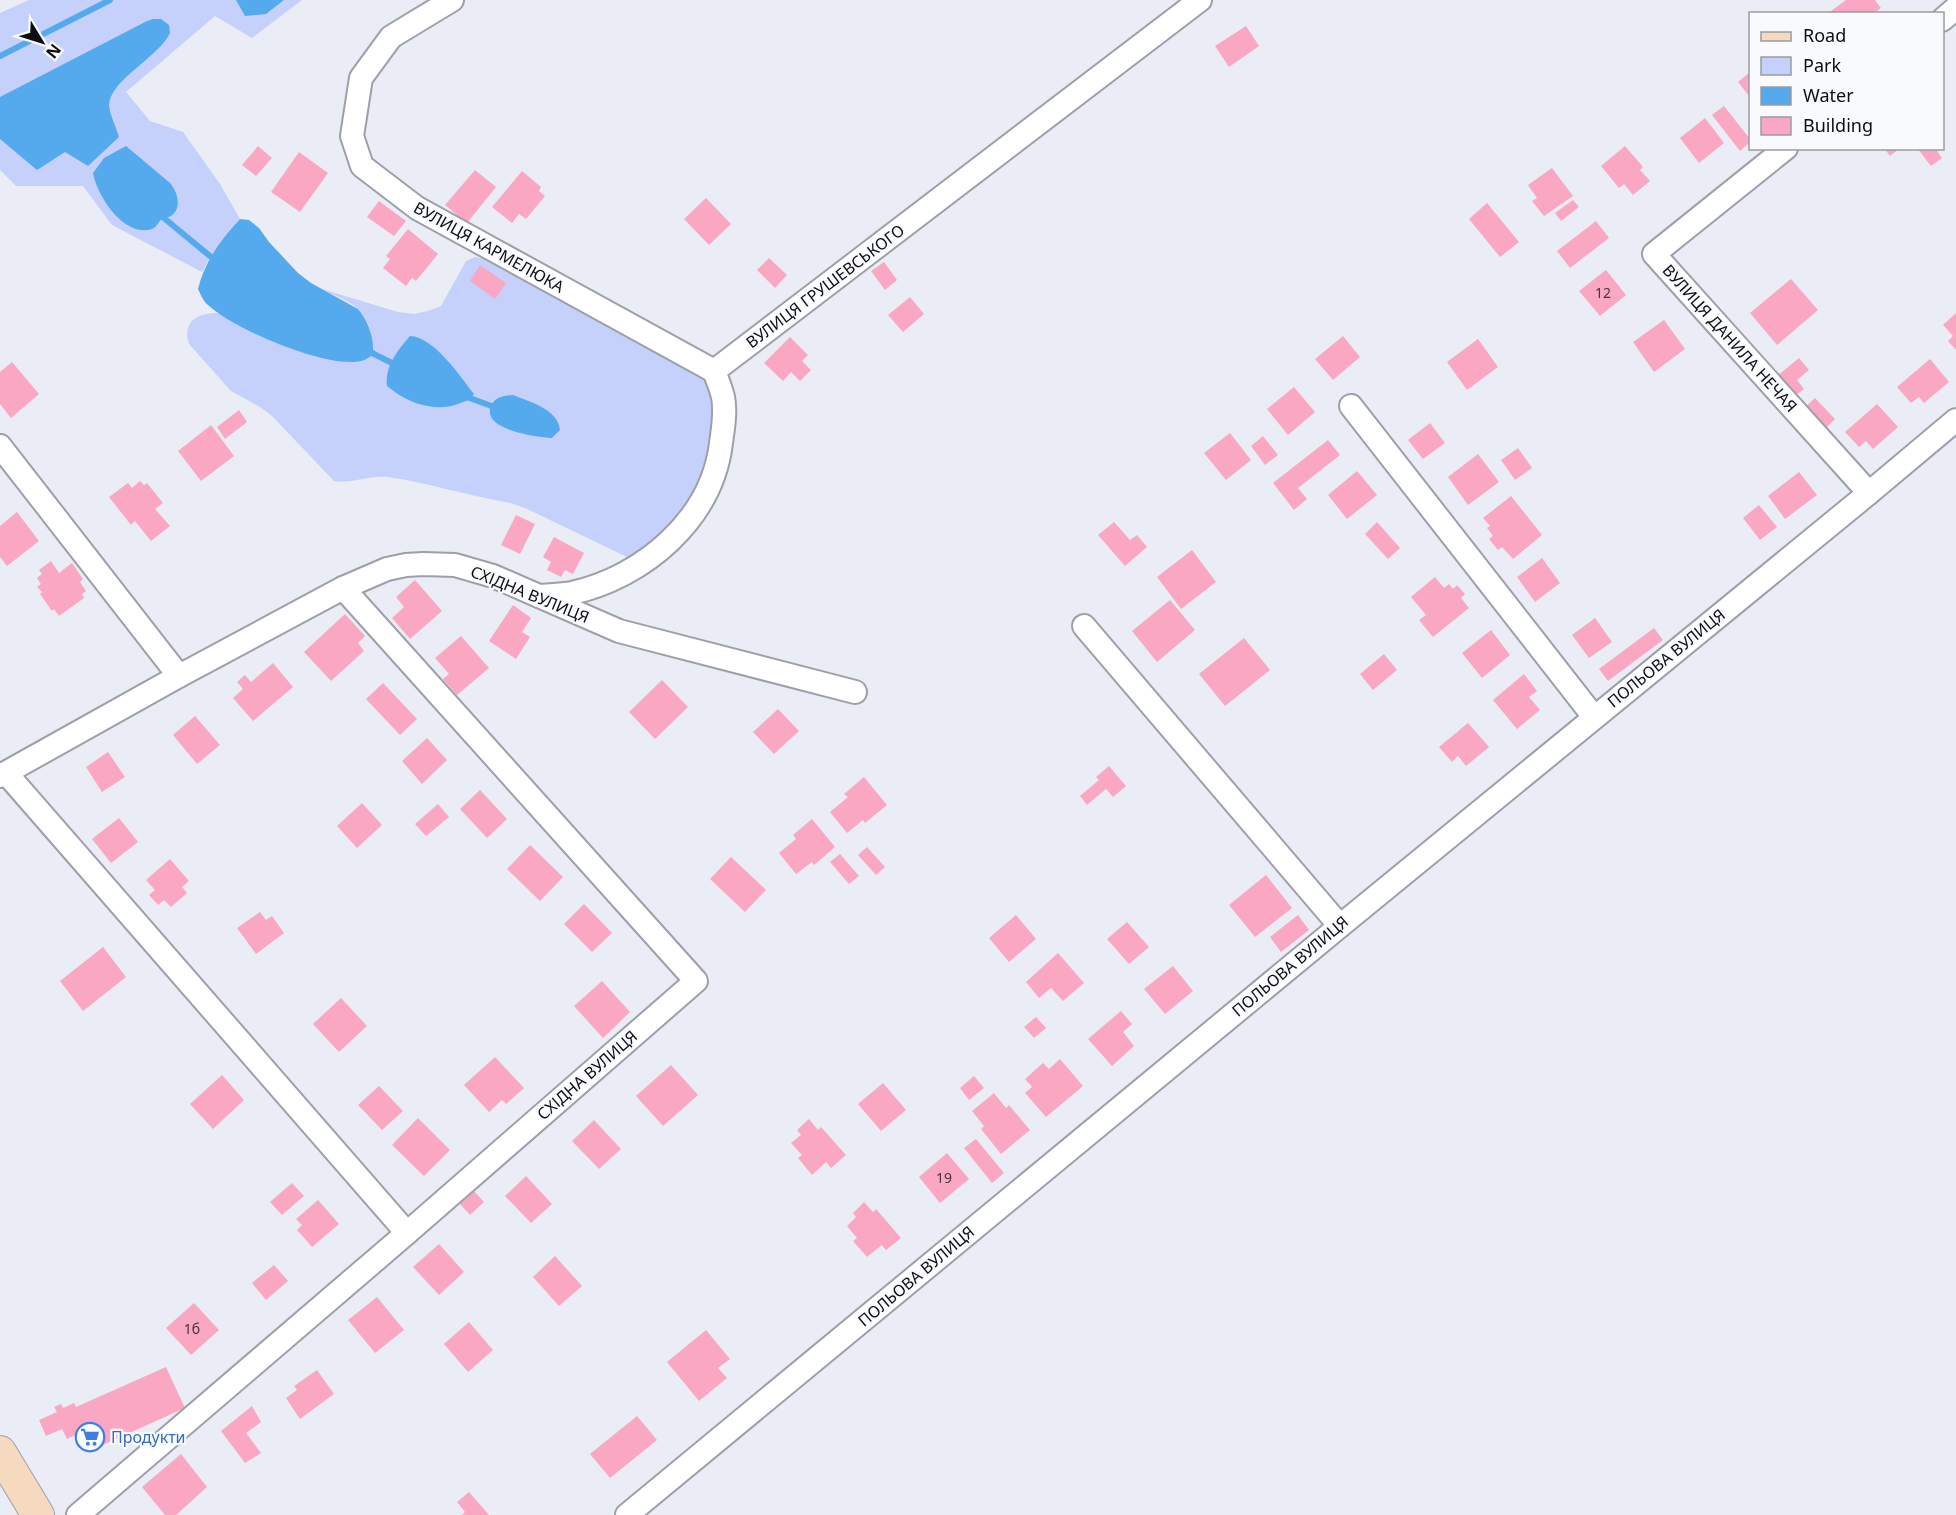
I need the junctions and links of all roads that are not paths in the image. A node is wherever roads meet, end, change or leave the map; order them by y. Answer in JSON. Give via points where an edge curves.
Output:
{"nodes":[{"id":1,"x":452,"y":0,"type":"edge"},
{"id":2,"x":1200,"y":0,"type":"edge"},
{"id":3,"x":1956,"y":8,"type":"edge"},
{"id":4,"x":1944,"y":18,"type":"edge"},
{"id":5,"x":1784,"y":150,"type":"edge"},
{"id":6,"x":714,"y":371,"type":"junction"},
{"id":7,"x":1351,"y":406,"type":"dead end"},
{"id":8,"x":1956,"y":420,"type":"edge"},
{"id":9,"x":0,"y":446,"type":"edge"},
{"id":10,"x":1869,"y":493,"type":"junction"},
{"id":11,"x":343,"y":588,"type":"junction"},
{"id":12,"x":539,"y":596,"type":"junction"},
{"id":13,"x":1084,"y":626,"type":"dead end"},
{"id":14,"x":179,"y":676,"type":"junction"},
{"id":15,"x":855,"y":692,"type":"dead end"},
{"id":16,"x":1594,"y":717,"type":"junction"},
{"id":17,"x":3,"y":774,"type":"edge"},
{"id":18,"x":1340,"y":926,"type":"junction"},
{"id":19,"x":407,"y":1233,"type":"junction"},
{"id":20,"x":0,"y":1452,"type":"edge"},
{"id":21,"x":38,"y":1515,"type":"edge"},
{"id":22,"x":78,"y":1515,"type":"edge"},
{"id":23,"x":627,"y":1515,"type":"edge"}],
"edges":[{"from":1,"to":6,"type":"street","name":"ВУЛИЦЯ КАРМЕЛЮКА","via":[[391,37],[361,78],[352,136],[362,166],[417,208]]},
{"from":2,"to":6,"type":"street","name":"ВУЛИЦЯ ГРУШЕВСЬКОГО"},
{"from":3,"to":4,"type":"street"},
{"from":5,"to":10,"type":"street","name":"ВУЛИЦЯ ДАНИЛА НЕЧАЯ","via":[[1654,254]]},
{"from":6,"to":12,"type":"street","via":[[723,398],[724,424],[714,475],[693,516],[660,548],[624,573],[569,594]]},
{"from":7,"to":16,"type":"street"},
{"from":8,"to":10,"type":"street","name":"ПОЛЬОВА ВУЛИЦЯ"},
{"from":9,"to":14,"type":"street"},
{"from":10,"to":16,"type":"street","name":"ПОЛЬОВА ВУЛИЦЯ"},
{"from":11,"to":12,"type":"street","name":"СХІДНА ВУЛИЦЯ","via":[[387,569],[455,565]]},
{"from":11,"to":14,"type":"street","name":"СХІДНА ВУЛИЦЯ"},
{"from":11,"to":19,"type":"street","name":"СХІДНА ВУЛИЦЯ","via":[[696,981]]},
{"from":12,"to":15,"type":"street","name":"СХІДНА ВУЛИЦЯ","via":[[619,631]]},
{"from":13,"to":18,"type":"street"},
{"from":14,"to":17,"type":"street","name":"СХІДНА ВУЛИЦЯ"},
{"from":16,"to":18,"type":"street","name":"ПОЛЬОВА ВУЛИЦЯ"},
{"from":17,"to":19,"type":"street"},
{"from":18,"to":23,"type":"street","name":"ПОЛЬОВА ВУЛИЦЯ"},
{"from":19,"to":22,"type":"street","name":"СХІДНА ВУЛИЦЯ"},
{"from":20,"to":21,"type":"main road"}]}
